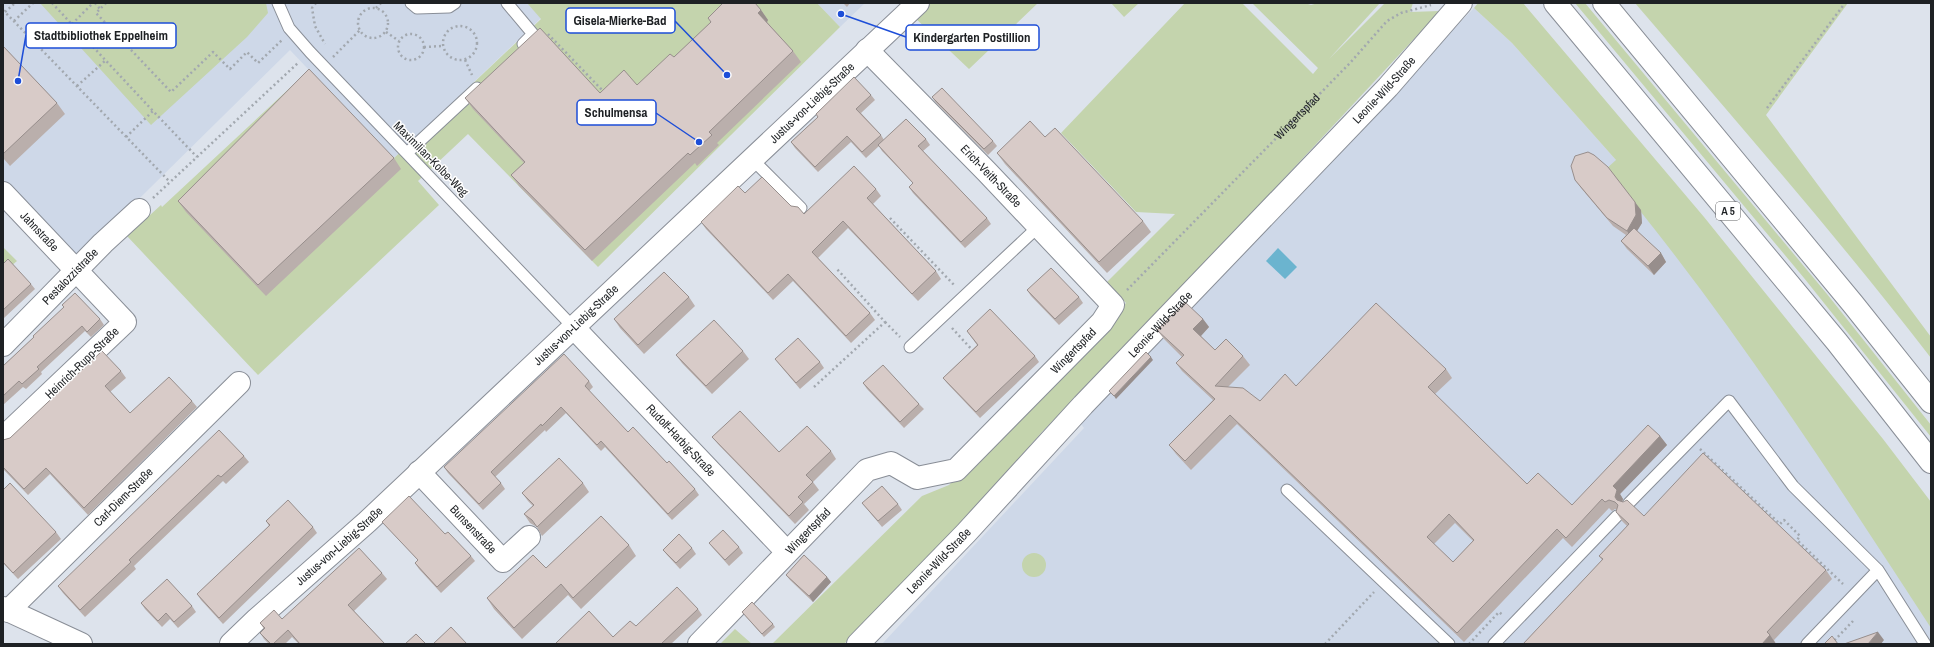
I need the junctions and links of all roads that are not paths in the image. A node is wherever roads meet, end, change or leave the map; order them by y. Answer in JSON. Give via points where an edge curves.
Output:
{"nodes":[{"id":1,"x":278,"y":3,"type":"edge"},
{"id":2,"x":411,"y":3,"type":"edge"},
{"id":3,"x":455,"y":3,"type":"edge"},
{"id":4,"x":507,"y":3,"type":"edge"},
{"id":5,"x":918,"y":3,"type":"edge"},
{"id":6,"x":1462,"y":3,"type":"edge"},
{"id":7,"x":1554,"y":3,"type":"edge"},
{"id":8,"x":1604,"y":3,"type":"edge"},
{"id":9,"x":517,"y":50,"type":"edge"},
{"id":10,"x":867,"y":50,"type":"junction"},
{"id":11,"x":483,"y":81,"type":"edge"},
{"id":12,"x":408,"y":153,"type":"junction"},
{"id":13,"x":752,"y":159,"type":"junction"},
{"id":14,"x":3,"y":193,"type":"edge"},
{"id":15,"x":146,"y":204,"type":"road end"},
{"id":16,"x":801,"y":208,"type":"edge"},
{"id":17,"x":1038,"y":226,"type":"junction"},
{"id":18,"x":77,"y":270,"type":"junction"},
{"id":19,"x":1113,"y":305,"type":"joint"},
{"id":20,"x":574,"y":328,"type":"junction"},
{"id":21,"x":3,"y":345,"type":"edge"},
{"id":22,"x":910,"y":347,"type":"road end"},
{"id":23,"x":239,"y":383,"type":"dead end"},
{"id":24,"x":1931,"y":402,"type":"edge"},
{"id":25,"x":6,"y":435,"type":"dead end"},
{"id":26,"x":1931,"y":462,"type":"edge"},
{"id":27,"x":419,"y":472,"type":"junction"},
{"id":28,"x":1287,"y":490,"type":"dead end"},
{"id":29,"x":1628,"y":504,"type":"edge"},
{"id":30,"x":1617,"y":516,"type":"edge"},
{"id":31,"x":529,"y":537,"type":"dead end"},
{"id":32,"x":787,"y":552,"type":"junction"},
{"id":33,"x":1878,"y":570,"type":"junction"},
{"id":34,"x":5,"y":609,"type":"edge"},
{"id":35,"x":71,"y":642,"type":"edge"},
{"id":36,"x":231,"y":644,"type":"edge"},
{"id":37,"x":699,"y":644,"type":"edge"},
{"id":38,"x":858,"y":644,"type":"edge"},
{"id":39,"x":1449,"y":644,"type":"edge"},
{"id":40,"x":1494,"y":644,"type":"edge"},
{"id":41,"x":1807,"y":644,"type":"edge"},
{"id":42,"x":1925,"y":644,"type":"edge"}],
"edges":[{"from":1,"to":12,"type":"lane","name":"Maximilian-Kolbe-Weg","via":[[289,28]]},
{"from":2,"to":3,"type":"lane","via":[[417,8],[449,7]]},
{"from":4,"to":9,"type":"lane","via":[[533,34]]},
{"from":5,"to":10,"type":"main road","name":"Justus-von-Liebig-Straße"},
{"from":6,"to":38,"type":"main road","name":"Leonie-Wild-Straße","via":[[1388,87]]},
{"from":7,"to":26,"type":"main road","number":"A 5","via":[[1832,336]]},
{"from":8,"to":24,"type":"main road"},
{"from":10,"to":13,"type":"main road","name":"Justus-von-Liebig-Straße"},
{"from":10,"to":17,"type":"main road","name":"Erich-Veith-Straße"},
{"from":11,"to":12,"type":"lane"},
{"from":12,"to":20,"type":"lane","name":"Maximilian-Kolbe-Weg"},
{"from":13,"to":16,"type":"lane"},
{"from":13,"to":20,"type":"main road","name":"Justus-von-Liebig-Straße"},
{"from":14,"to":18,"type":"main road","name":"Jahnstraße"},
{"from":15,"to":18,"type":"main road","name":"Pestalozzistraße","via":[[103,242]]},
{"from":17,"to":19,"type":"main road","name":"Erich-Veith-Straße"},
{"from":17,"to":22,"type":"lane"},
{"from":18,"to":21,"type":"main road","name":"Pestalozzistraße"},
{"from":18,"to":25,"type":"main road","name":"Heinrich-Rupp-Straße","via":[[125,322]]},
{"from":19,"to":32,"type":"main road","name":"Wingertspfad","via":[[1102,322],[956,470],[917,478],[891,463],[867,470]]},
{"from":20,"to":27,"type":"main road","name":"Justus-von-Liebig-Straße"},
{"from":20,"to":32,"type":"main road","name":"Rudolf-Harbig-Straße"},
{"from":23,"to":34,"type":"main road","name":"Carl-Diem-Straße"},
{"from":27,"to":31,"type":"main road","name":"Bunsenstraße","via":[[503,561]]},
{"from":27,"to":36,"type":"main road","name":"Justus-von-Liebig-Straße"},
{"from":28,"to":39,"type":"lane"},
{"from":29,"to":33,"type":"lane","via":[[1729,401],[1793,486]]},
{"from":30,"to":40,"type":"lane"},
{"from":32,"to":37,"type":"main road","name":"Wingertspfad"},
{"from":33,"to":41,"type":"lane"},
{"from":33,"to":42,"type":"lane"},
{"from":34,"to":35,"type":"main road"}]}
